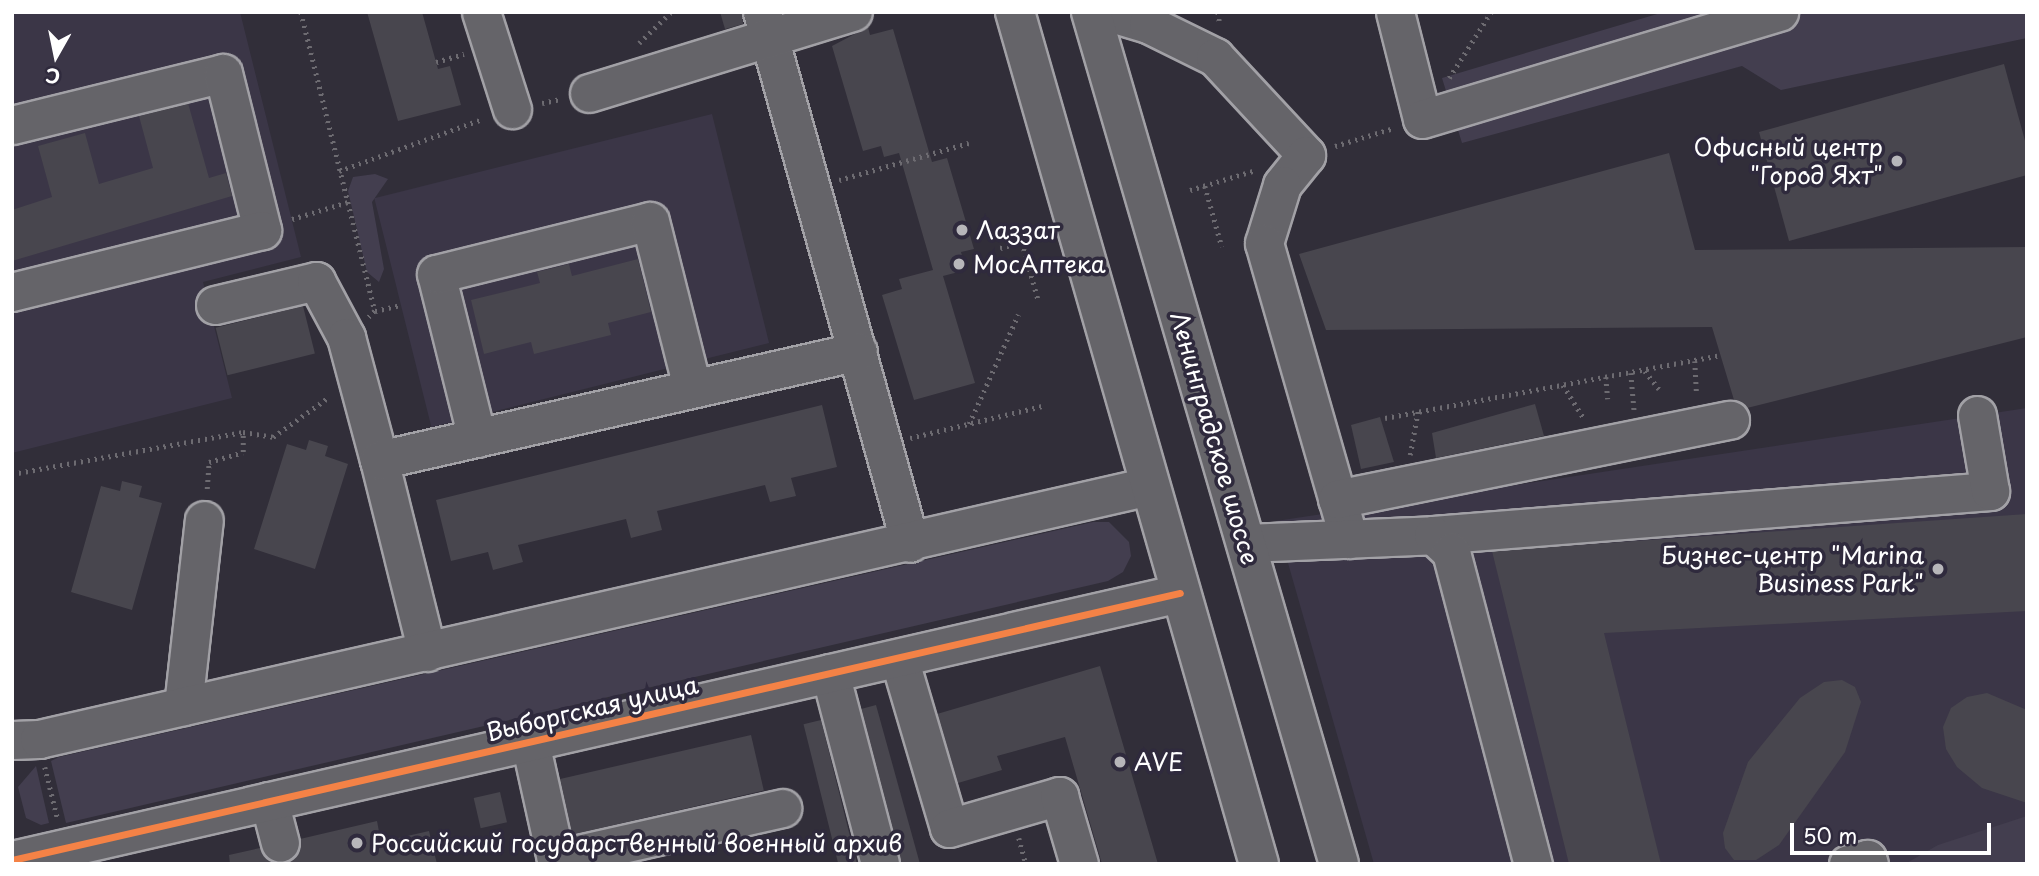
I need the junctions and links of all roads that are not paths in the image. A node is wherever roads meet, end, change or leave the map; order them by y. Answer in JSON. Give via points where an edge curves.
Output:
{"nodes":[{"id":1,"x":481,"y":12,"type":"edge"},
{"id":2,"x":853,"y":12,"type":"edge"},
{"id":3,"x":1016,"y":12,"type":"edge"},
{"id":4,"x":1091,"y":12,"type":"edge"},
{"id":5,"x":1108,"y":12,"type":"edge"},
{"id":6,"x":1395,"y":12,"type":"edge"},
{"id":7,"x":1779,"y":12,"type":"edge"},
{"id":8,"x":765,"y":25,"type":"edge"},
{"id":9,"x":589,"y":93,"type":"dead end"},
{"id":10,"x":512,"y":109,"type":"dead end"},
{"id":11,"x":12,"y":125,"type":"edge"},
{"id":12,"x":12,"y":292,"type":"edge"},
{"id":13,"x":215,"y":305,"type":"dead end"},
{"id":14,"x":858,"y":351,"type":"junction"},
{"id":15,"x":692,"y":387,"type":"junction"},
{"id":16,"x":1977,"y":415,"type":"dead end"},
{"id":17,"x":1730,"y":420,"type":"dead end"},
{"id":18,"x":477,"y":438,"type":"junction"},
{"id":19,"x":379,"y":460,"type":"junction"},
{"id":20,"x":1149,"y":486,"type":"junction"},
{"id":21,"x":1337,"y":499,"type":"junction"},
{"id":22,"x":204,"y":520,"type":"road end"},
{"id":23,"x":1433,"y":535,"type":"junction"},
{"id":24,"x":1349,"y":539,"type":"junction"},
{"id":25,"x":910,"y":543,"type":"junction"},
{"id":26,"x":1246,"y":543,"type":"junction"},
{"id":27,"x":1180,"y":593,"type":"junction"},
{"id":28,"x":427,"y":652,"type":"junction"},
{"id":29,"x":899,"y":658,"type":"junction"},
{"id":30,"x":830,"y":673,"type":"junction"},
{"id":31,"x":183,"y":706,"type":"junction"},
{"id":32,"x":26,"y":739,"type":"edge"},
{"id":33,"x":530,"y":742,"type":"junction"},
{"id":34,"x":270,"y":801,"type":"junction"},
{"id":35,"x":782,"y":808,"type":"dead end"},
{"id":36,"x":279,"y":844,"type":"dead end"},
{"id":37,"x":12,"y":859,"type":"edge"},
{"id":38,"x":880,"y":864,"type":"edge"},
{"id":39,"x":1079,"y":864,"type":"edge"},
{"id":40,"x":1259,"y":864,"type":"edge"},
{"id":41,"x":1339,"y":864,"type":"edge"},
{"id":42,"x":1533,"y":864,"type":"edge"},
{"id":43,"x":1848,"y":864,"type":"edge"},
{"id":44,"x":1869,"y":864,"type":"edge"}],
"edges":[{"from":1,"to":10,"type":"street"},
{"from":2,"to":8,"type":"street"},
{"from":3,"to":20,"type":"main road"},
{"from":4,"to":26,"type":"main road","name":"Ленинградское шоссе"},
{"from":5,"to":21,"type":"street","via":[[1148,24],[1215,57],[1306,155],[1283,185],[1264,243]]},
{"from":6,"to":7,"type":"street","via":[[1422,119]]},
{"from":8,"to":9,"type":"street"},
{"from":8,"to":14,"type":"street"},
{"from":11,"to":12,"type":"street","via":[[223,73],[262,230]]},
{"from":13,"to":19,"type":"street","via":[[316,281],[346,337]]},
{"from":14,"to":15,"type":"street"},
{"from":14,"to":25,"type":"street"},
{"from":15,"to":18,"type":"street"},
{"from":15,"to":18,"type":"street","via":[[650,220],[436,274]]},
{"from":16,"to":23,"type":"street","via":[[1990,491]]},
{"from":17,"to":21,"type":"street"},
{"from":18,"to":19,"type":"street"},
{"from":19,"to":28,"type":"street"},
{"from":20,"to":25,"type":"street"},
{"from":20,"to":27,"type":"main road"},
{"from":21,"to":24,"type":"street"},
{"from":22,"to":31,"type":"street"},
{"from":23,"to":24,"type":"street"},
{"from":23,"to":42,"type":"street","via":[[1451,552]]},
{"from":24,"to":26,"type":"street"},
{"from":25,"to":28,"type":"street"},
{"from":26,"to":41,"type":"main road","name":"Ленинградское шоссе"},
{"from":27,"to":29,"type":"street","name":"Выборгская улица"},
{"from":27,"to":40,"type":"main road"},
{"from":28,"to":31,"type":"street"},
{"from":29,"to":30,"type":"street","name":"Выборгская улица"},
{"from":29,"to":39,"type":"street","via":[[949,828],[1059,796]]},
{"from":30,"to":33,"type":"street","name":"Выборгская улица"},
{"from":30,"to":38,"type":"street"},
{"from":31,"to":32,"type":"street"},
{"from":33,"to":34,"type":"street","name":"Выборгская улица"},
{"from":33,"to":35,"type":"street","via":[[556,859]]},
{"from":34,"to":36,"type":"street"},
{"from":34,"to":37,"type":"street","name":"Выборгская улица"},
{"from":43,"to":44,"type":"street","via":[[1867,859]]}]}
